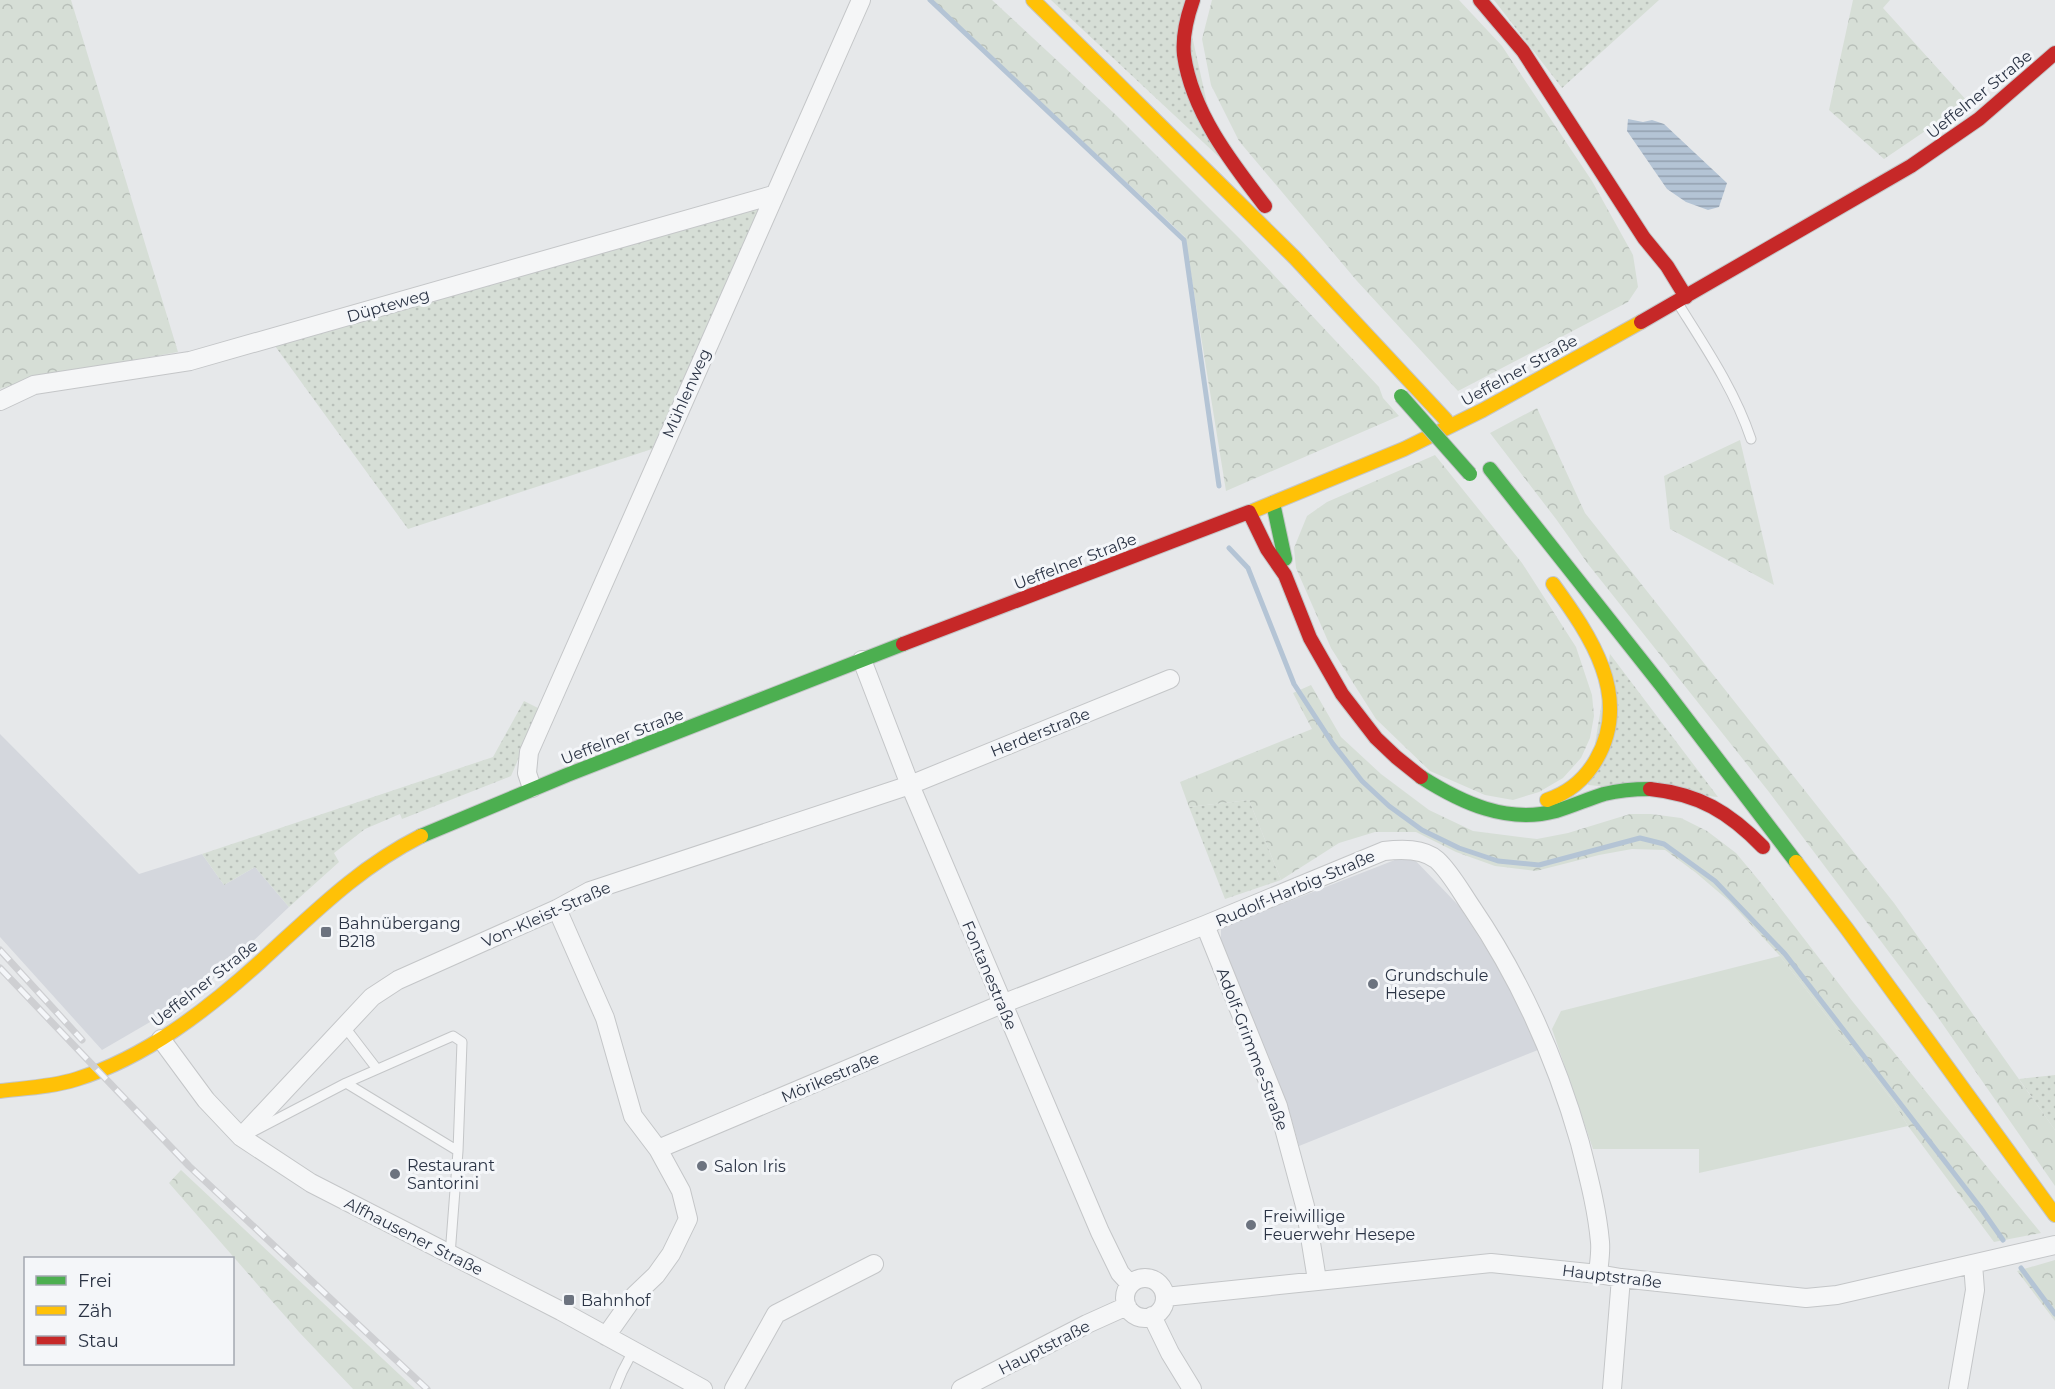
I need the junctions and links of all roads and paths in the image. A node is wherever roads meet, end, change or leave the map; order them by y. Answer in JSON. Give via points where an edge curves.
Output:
{"nodes":[{"id":1,"x":861,"y":0,"type":"edge"},
{"id":2,"x":1033,"y":0,"type":"edge"},
{"id":3,"x":1193,"y":0,"type":"edge"},
{"id":4,"x":1480,"y":0,"type":"edge"},
{"id":5,"x":2055,"y":52,"type":"edge"},
{"id":6,"x":773,"y":195,"type":"junction"},
{"id":7,"x":1644,"y":238,"type":"junction"},
{"id":8,"x":1300,"y":263,"type":"junction"},
{"id":9,"x":1657,"y":278,"type":"dead end"},
{"id":10,"x":1674,"y":300,"type":"junction"},
{"id":11,"x":1397,"y":392,"type":"dead end"},
{"id":12,"x":0,"y":401,"type":"edge"},
{"id":13,"x":1461,"y":436,"type":"dead end"},
{"id":14,"x":1751,"y":440,"type":"dead end"},
{"id":15,"x":1487,"y":464,"type":"dead end"},
{"id":16,"x":1475,"y":480,"type":"dead end"},
{"id":17,"x":1273,"y":502,"type":"junction"},
{"id":18,"x":1503,"y":508,"type":"dead end"},
{"id":19,"x":1249,"y":512,"type":"junction"},
{"id":20,"x":1287,"y":578,"type":"junction"},
{"id":21,"x":1548,"y":578,"type":"dead end"},
{"id":22,"x":1595,"y":603,"type":"junction"},
{"id":23,"x":862,"y":660,"type":"junction"},
{"id":24,"x":1170,"y":680,"type":"dead end"},
{"id":25,"x":910,"y":785,"type":"junction"},
{"id":26,"x":532,"y":788,"type":"junction"},
{"id":27,"x":1511,"y":812,"type":"junction"},
{"id":28,"x":1804,"y":874,"type":"junction"},
{"id":29,"x":557,"y":909,"type":"junction"},
{"id":30,"x":1205,"y":925,"type":"junction"},
{"id":31,"x":1002,"y":1004,"type":"junction"},
{"id":32,"x":344,"y":1026,"type":"junction"},
{"id":33,"x":160,"y":1039,"type":"junction"},
{"id":34,"x":377,"y":1069,"type":"junction"},
{"id":35,"x":346,"y":1083,"type":"junction"},
{"id":36,"x":0,"y":1090,"type":"edge"},
{"id":37,"x":241,"y":1137,"type":"junction"},
{"id":38,"x":658,"y":1149,"type":"junction"},
{"id":39,"x":458,"y":1151,"type":"junction"},
{"id":40,"x":2055,"y":1215,"type":"edge"},
{"id":41,"x":2055,"y":1245,"type":"edge"},
{"id":42,"x":450,"y":1255,"type":"junction"},
{"id":43,"x":874,"y":1264,"type":"dead end"},
{"id":44,"x":1973,"y":1264,"type":"junction"},
{"id":45,"x":1598,"y":1274,"type":"junction"},
{"id":46,"x":1622,"y":1278,"type":"junction"},
{"id":47,"x":1317,"y":1280,"type":"junction"},
{"id":48,"x":1130,"y":1284,"type":"junction"},
{"id":49,"x":1165,"y":1297,"type":"junction"},
{"id":50,"x":1127,"y":1306,"type":"junction"},
{"id":51,"x":1152,"y":1316,"type":"junction"},
{"id":52,"x":606,"y":1336,"type":"junction"},
{"id":53,"x":633,"y":1351,"type":"junction"},
{"id":54,"x":615,"y":1389,"type":"edge"},
{"id":55,"x":703,"y":1389,"type":"edge"},
{"id":56,"x":734,"y":1389,"type":"edge"},
{"id":57,"x":961,"y":1389,"type":"edge"},
{"id":58,"x":1192,"y":1389,"type":"edge"},
{"id":59,"x":1612,"y":1389,"type":"edge"},
{"id":60,"x":1958,"y":1389,"type":"edge"}],
"edges":[{"from":1,"to":6,"type":"street","name":"Mühlenweg"},
{"from":2,"to":8,"type":"main road"},
{"from":3,"to":8,"type":"main road","via":[[1185,23],[1184,54],[1193,89],[1212,129],[1283,229]]},
{"from":4,"to":7,"type":"main road","via":[[1523,51]]},
{"from":5,"to":10,"type":"main road","name":"Ueffelner Straße","via":[[1979,119],[1911,166]]},
{"from":6,"to":12,"type":"street","name":"Düpteweg","via":[[190,361],[34,386]]},
{"from":6,"to":26,"type":"street","name":"Mühlenweg","via":[[529,752],[527,774]]},
{"from":7,"to":9,"type":"main road"},
{"from":7,"to":10,"type":"main road","via":[[1677,280]]},
{"from":8,"to":13,"type":"main road"},
{"from":10,"to":14,"type":"lane","via":[[1715,363],[1742,413]]},
{"from":10,"to":17,"type":"main road","name":"Ueffelner Straße","via":[[1484,410],[1414,444]]},
{"from":11,"to":16,"type":"main road","bridge":true},
{"from":15,"to":22,"type":"main road"},
{"from":17,"to":19,"type":"main road","name":"Ueffelner Straße"},
{"from":17,"to":20,"type":"main road"},
{"from":18,"to":22,"type":"main road"},
{"from":19,"to":20,"type":"main road"},
{"from":19,"to":23,"type":"main road","name":"Ueffelner Straße"},
{"from":20,"to":27,"type":"main road","via":[[1313,644],[1333,681],[1379,742],[1413,773],[1450,794],[1494,812]]},
{"from":21,"to":27,"type":"main road","via":[[1593,643],[1609,684],[1611,723],[1599,758],[1580,782],[1553,799]]},
{"from":22,"to":28,"type":"main road"},
{"from":23,"to":25,"type":"street","name":"Fontanestraße"},
{"from":23,"to":26,"type":"main road","name":"Ueffelner Straße"},
{"from":24,"to":25,"type":"street","name":"Herderstraße"},
{"from":25,"to":29,"type":"street","name":"Von-Kleist-Straße","via":[[590,891]]},
{"from":25,"to":31,"type":"street","name":"Fontanestraße"},
{"from":26,"to":33,"type":"main road","name":"Ueffelner Straße","via":[[443,825],[379,859],[344,884],[233,985]]},
{"from":27,"to":28,"type":"main road","via":[[1536,814],[1642,787],[1682,792],[1712,804],[1747,829],[1778,861]]},
{"from":28,"to":40,"type":"main road"},
{"from":29,"to":32,"type":"street","name":"Von-Kleist-Straße","via":[[391,983]]},
{"from":29,"to":38,"type":"street","via":[[605,1018],[633,1116]]},
{"from":30,"to":31,"type":"street","name":"Rudolf-Harbig-Straße"},
{"from":30,"to":45,"type":"street","name":"Rudolf-Harbig-Straße","via":[[1384,851],[1401,849],[1436,859],[1515,978],[1555,1065],[1594,1199],[1600,1244]]},
{"from":30,"to":47,"type":"street","name":"Adolf-Grimme-Straße","via":[[1278,1106],[1305,1206]]},
{"from":31,"to":38,"type":"street","name":"Mörikestraße"},
{"from":31,"to":48,"type":"street","name":"Fontanestraße","via":[[1114,1264]]},
{"from":32,"to":34,"type":"lane"},
{"from":32,"to":37,"type":"street","name":"Von-Kleist-Straße"},
{"from":33,"to":36,"type":"main road","name":"Ueffelner Straße","via":[[73,1080]]},
{"from":33,"to":37,"type":"street","name":"Alfhausener Straße","via":[[206,1100]]},
{"from":34,"to":35,"type":"lane"},
{"from":34,"to":39,"type":"lane","via":[[453,1036],[462,1042]]},
{"from":35,"to":37,"type":"lane"},
{"from":35,"to":39,"type":"lane"},
{"from":37,"to":42,"type":"street","name":"Alfhausener Straße","via":[[311,1183]]},
{"from":38,"to":52,"type":"street","via":[[681,1191],[688,1219],[671,1254]]},
{"from":39,"to":42,"type":"lane"},
{"from":41,"to":44,"type":"street","name":"Hauptstraße"},
{"from":42,"to":52,"type":"street","name":"Alfhausener Straße"},
{"from":43,"to":56,"type":"street","via":[[776,1314]]},
{"from":44,"to":46,"type":"street","name":"Hauptstraße","via":[[1806,1299]]},
{"from":44,"to":60,"type":"street","via":[[1976,1290]]},
{"from":45,"to":46,"type":"street","name":"Hauptstraße"},
{"from":45,"to":47,"type":"street","name":"Hauptstraße","via":[[1491,1263]]},
{"from":46,"to":59,"type":"street"},
{"from":47,"to":49,"type":"street","name":"Hauptstraße"},
{"from":48,"to":49,"type":"street","via":[[1150,1278],[1161,1285]]},
{"from":48,"to":50,"type":"street","via":[[1125,1295]]},
{"from":49,"to":51,"type":"street","via":[[1161,1310]]},
{"from":50,"to":51,"type":"street","via":[[1137,1316]]},
{"from":50,"to":57,"type":"street","name":"Hauptstraße"},
{"from":51,"to":58,"type":"street"},
{"from":52,"to":53,"type":"street","name":"Alfhausener Straße"},
{"from":53,"to":54,"type":"lane"},
{"from":53,"to":55,"type":"street","name":"Alfhausener Straße"}]}
